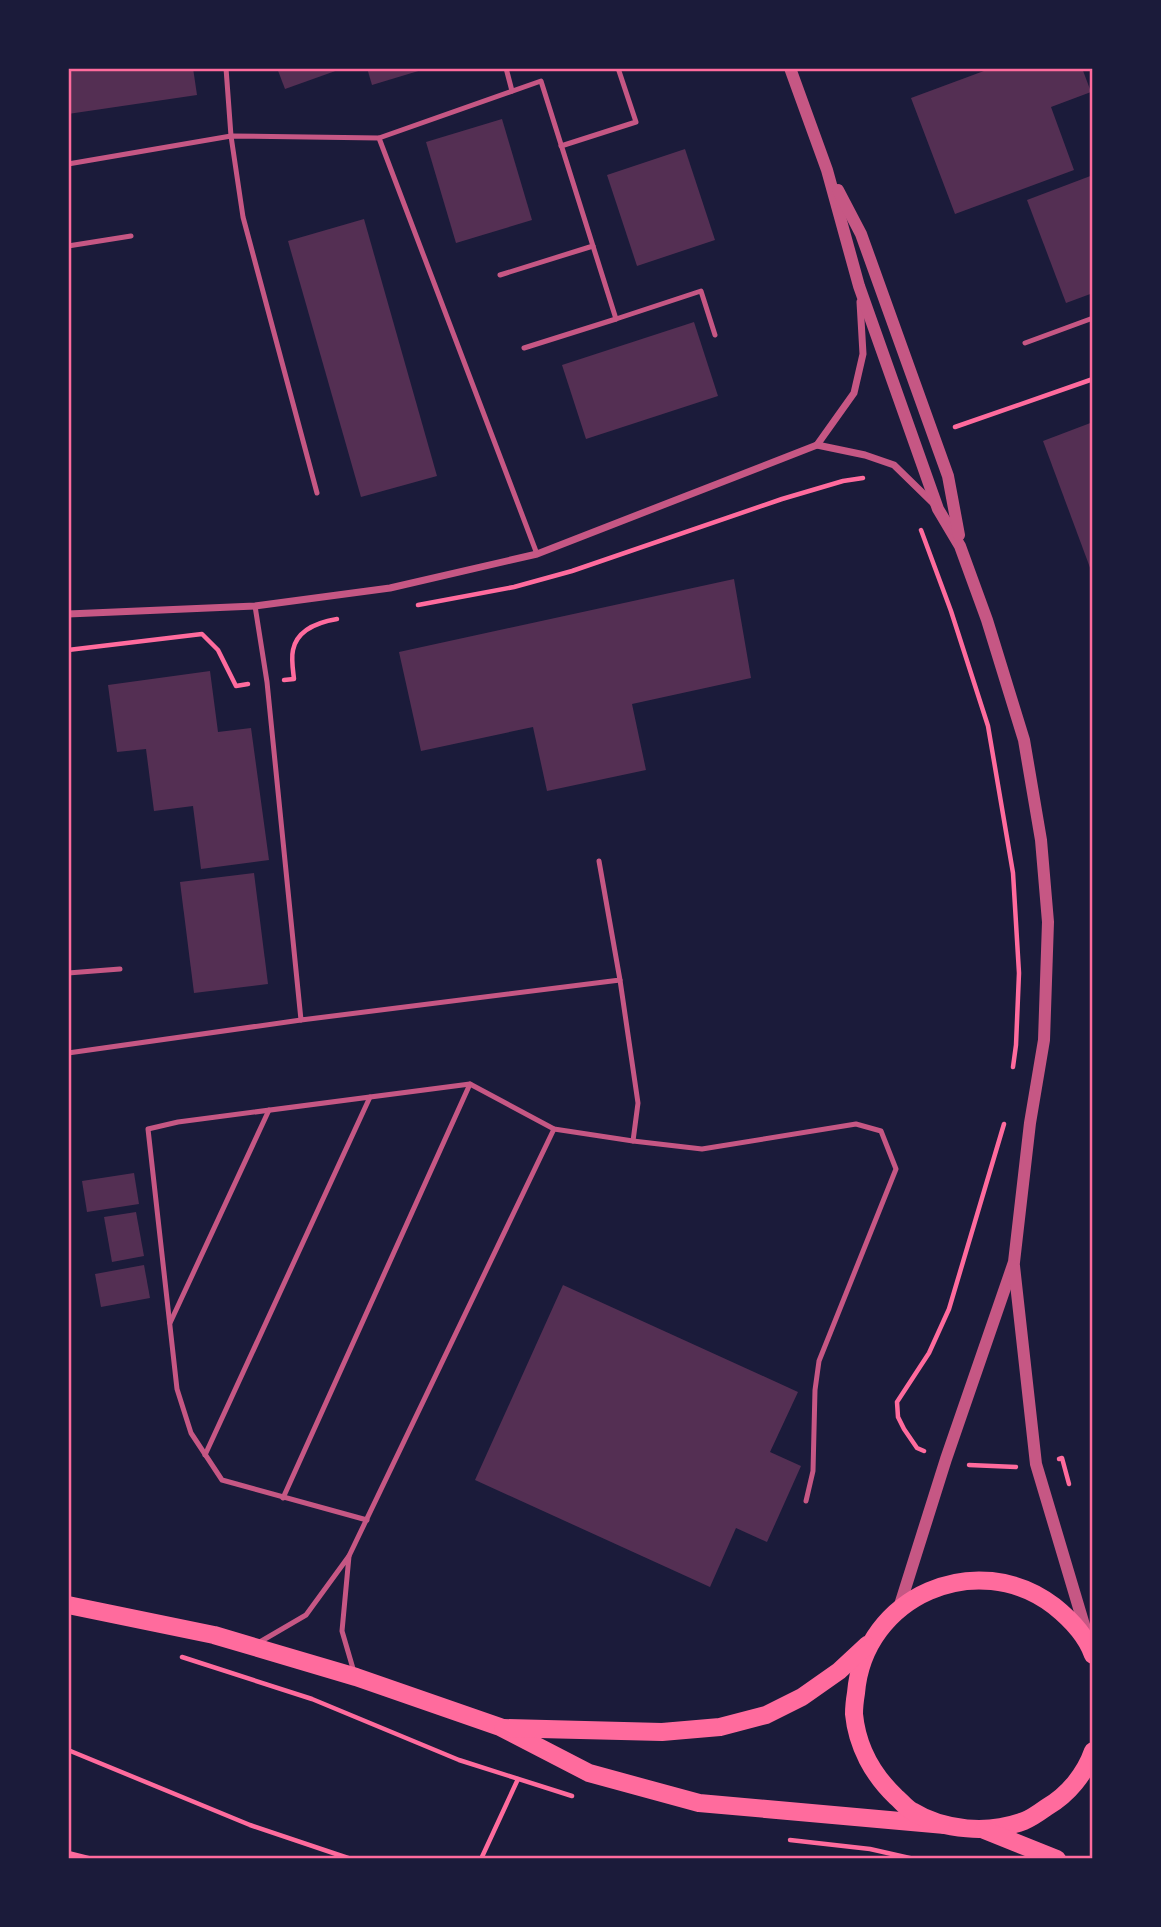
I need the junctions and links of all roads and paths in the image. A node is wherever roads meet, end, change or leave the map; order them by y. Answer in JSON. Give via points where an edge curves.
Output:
{"nodes":[{"id":1,"x":226,"y":68,"type":"edge"},
{"id":2,"x":506,"y":68,"type":"edge"},
{"id":3,"x":618,"y":68,"type":"edge"},
{"id":4,"x":790,"y":68,"type":"edge"},
{"id":5,"x":512,"y":91,"type":"junction"},
{"id":6,"x":231,"y":136,"type":"junction"},
{"id":7,"x":379,"y":138,"type":"junction"},
{"id":8,"x":561,"y":146,"type":"junction"},
{"id":9,"x":68,"y":164,"type":"edge"},
{"id":10,"x":827,"y":170,"type":"junction"},
{"id":11,"x":131,"y":236,"type":"dead end"},
{"id":12,"x":68,"y":246,"type":"edge"},
{"id":13,"x":593,"y":246,"type":"junction"},
{"id":14,"x":500,"y":275,"type":"dead end"},
{"id":15,"x":859,"y":286,"type":"junction"},
{"id":16,"x":616,"y":318,"type":"junction"},
{"id":17,"x":1093,"y":318,"type":"edge"},
{"id":18,"x":715,"y":335,"type":"dead end"},
{"id":19,"x":1025,"y":342,"type":"dead end"},
{"id":20,"x":524,"y":348,"type":"dead end"},
{"id":21,"x":1093,"y":379,"type":"edge"},
{"id":22,"x":933,"y":435,"type":"junction"},
{"id":23,"x":817,"y":445,"type":"junction"},
{"id":24,"x":869,"y":477,"type":"dead end"},
{"id":25,"x":317,"y":493,"type":"dead end"},
{"id":26,"x":938,"y":509,"type":"junction"},
{"id":27,"x":919,"y":524,"type":"dead end"},
{"id":28,"x":961,"y":546,"type":"junction"},
{"id":29,"x":537,"y":554,"type":"junction"},
{"id":30,"x":255,"y":606,"type":"junction"},
{"id":31,"x":412,"y":606,"type":"dead end"},
{"id":32,"x":68,"y":614,"type":"edge"},
{"id":33,"x":343,"y":618,"type":"dead end"},
{"id":34,"x":68,"y":650,"type":"edge"},
{"id":35,"x":294,"y":679,"type":"dead end"},
{"id":36,"x":236,"y":686,"type":"dead end"},
{"id":37,"x":599,"y":861,"type":"dead end"},
{"id":38,"x":120,"y":969,"type":"dead end"},
{"id":39,"x":68,"y":973,"type":"edge"},
{"id":40,"x":620,"y":980,"type":"junction"},
{"id":41,"x":301,"y":1020,"type":"junction"},
{"id":42,"x":68,"y":1053,"type":"edge"},
{"id":43,"x":1012,"y":1071,"type":"dead end"},
{"id":44,"x":470,"y":1084,"type":"junction"},
{"id":45,"x":370,"y":1097,"type":"junction"},
{"id":46,"x":269,"y":1110,"type":"junction"},
{"id":47,"x":1006,"y":1111,"type":"dead end"},
{"id":48,"x":554,"y":1129,"type":"junction"},
{"id":49,"x":633,"y":1141,"type":"junction"},
{"id":50,"x":1014,"y":1262,"type":"junction"},
{"id":51,"x":170,"y":1323,"type":"junction"},
{"id":52,"x":205,"y":1455,"type":"junction"},
{"id":53,"x":1062,"y":1458,"type":"dead end"},
{"id":54,"x":946,"y":1459,"type":"junction"},
{"id":55,"x":1036,"y":1464,"type":"junction"},
{"id":56,"x":283,"y":1498,"type":"junction"},
{"id":57,"x":806,"y":1501,"type":"dead end"},
{"id":58,"x":367,"y":1520,"type":"junction"},
{"id":59,"x":349,"y":1556,"type":"junction"},
{"id":60,"x":68,"y":1605,"type":"edge"},
{"id":61,"x":899,"y":1608,"type":"junction"},
{"id":62,"x":871,"y":1641,"type":"junction"},
{"id":63,"x":253,"y":1646,"type":"junction"},
{"id":64,"x":1092,"y":1652,"type":"edge"},
{"id":65,"x":175,"y":1655,"type":"dead end"},
{"id":66,"x":356,"y":1677,"type":"junction"},
{"id":67,"x":500,"y":1727,"type":"junction"},
{"id":68,"x":68,"y":1750,"type":"edge"},
{"id":69,"x":1093,"y":1751,"type":"edge"},
{"id":70,"x":519,"y":1779,"type":"junction"},
{"id":71,"x":580,"y":1798,"type":"dead end"},
{"id":72,"x":945,"y":1825,"type":"junction"},
{"id":73,"x":984,"y":1830,"type":"junction"},
{"id":74,"x":790,"y":1840,"type":"dead end"},
{"id":75,"x":68,"y":1853,"type":"edge"},
{"id":76,"x":92,"y":1859,"type":"edge"},
{"id":77,"x":351,"y":1859,"type":"edge"},
{"id":78,"x":481,"y":1859,"type":"edge"},
{"id":79,"x":914,"y":1859,"type":"edge"},
{"id":80,"x":1056,"y":1859,"type":"edge"}],
"edges":[{"from":1,"to":6,"type":"lane"},
{"from":2,"to":5,"type":"lane"},
{"from":3,"to":8,"type":"lane","via":[[636,122]]},
{"from":4,"to":10,"type":"street"},
{"from":5,"to":7,"type":"lane"},
{"from":5,"to":8,"type":"lane","via":[[541,80]]},
{"from":6,"to":7,"type":"lane"},
{"from":6,"to":9,"type":"lane"},
{"from":6,"to":25,"type":"lane","via":[[243,217]]},
{"from":7,"to":29,"type":"lane"},
{"from":8,"to":13,"type":"lane"},
{"from":10,"to":15,"type":"street"},
{"from":10,"to":22,"type":"street","via":[[861,234]]},
{"from":11,"to":12,"type":"lane"},
{"from":13,"to":14,"type":"lane"},
{"from":13,"to":16,"type":"lane"},
{"from":15,"to":23,"type":"street","via":[[863,354],[854,393]]},
{"from":15,"to":26,"type":"street"},
{"from":16,"to":18,"type":"lane","via":[[701,291]]},
{"from":16,"to":20,"type":"lane"},
{"from":17,"to":19,"type":"lane"},
{"from":21,"to":22,"type":"path"},
{"from":22,"to":28,"type":"street","via":[[948,476]]},
{"from":23,"to":26,"type":"street","via":[[894,465]]},
{"from":23,"to":29,"type":"street"},
{"from":24,"to":31,"type":"path","via":[[782,499],[572,571]]},
{"from":26,"to":28,"type":"street"},
{"from":27,"to":43,"type":"path","via":[[988,726],[1013,873],[1019,973]]},
{"from":28,"to":50,"type":"street","via":[[1024,740],[1041,840],[1048,922],[1044,1040]]},
{"from":29,"to":30,"type":"street","via":[[390,588]]},
{"from":30,"to":32,"type":"street"},
{"from":30,"to":41,"type":"lane","via":[[267,682]]},
{"from":33,"to":35,"type":"path","via":[[313,626],[298,636],[292,651]]},
{"from":34,"to":36,"type":"path","via":[[202,634],[218,650]]},
{"from":37,"to":40,"type":"lane"},
{"from":38,"to":39,"type":"lane"},
{"from":40,"to":41,"type":"lane"},
{"from":40,"to":49,"type":"lane","via":[[638,1103]]},
{"from":41,"to":42,"type":"lane"},
{"from":44,"to":45,"type":"lane"},
{"from":44,"to":48,"type":"lane"},
{"from":44,"to":56,"type":"lane"},
{"from":45,"to":46,"type":"lane"},
{"from":45,"to":52,"type":"lane"},
{"from":46,"to":51,"type":"lane"},
{"from":46,"to":51,"type":"lane","via":[[148,1129]]},
{"from":47,"to":54,"type":"path","via":[[949,1309],[929,1353],[897,1402],[898,1417],[917,1448]]},
{"from":48,"to":49,"type":"lane"},
{"from":48,"to":58,"type":"lane"},
{"from":49,"to":57,"type":"lane","via":[[702,1149],[856,1124],[881,1131],[896,1169],[819,1361],[813,1471]]},
{"from":50,"to":54,"type":"street"},
{"from":50,"to":55,"type":"street"},
{"from":51,"to":52,"type":"lane","via":[[177,1389],[191,1433]]},
{"from":52,"to":56,"type":"lane","via":[[222,1480]]},
{"from":53,"to":55,"type":"path"},
{"from":54,"to":55,"type":"path","via":[[958,1464]]},
{"from":54,"to":61,"type":"street"},
{"from":55,"to":64,"type":"street"},
{"from":56,"to":58,"type":"lane"},
{"from":58,"to":59,"type":"lane"},
{"from":59,"to":63,"type":"lane","via":[[306,1615]]},
{"from":59,"to":66,"type":"lane","via":[[342,1631]]},
{"from":60,"to":63,"type":"main road"},
{"from":61,"to":62,"type":"main road"},
{"from":61,"to":64,"type":"main road","via":[[931,1589],[967,1580],[1004,1582],[1040,1595],[1069,1618]]},
{"from":62,"to":67,"type":"main road","via":[[803,1697],[766,1715],[720,1727],[662,1732]]},
{"from":62,"to":72,"type":"main road","via":[[857,1676],[854,1713],[862,1750],[881,1783],[911,1811]]},
{"from":63,"to":66,"type":"main road"},
{"from":65,"to":70,"type":"path","via":[[312,1699],[459,1760]]},
{"from":66,"to":67,"type":"main road"},
{"from":67,"to":72,"type":"main road","via":[[589,1773],[699,1803]]},
{"from":68,"to":77,"type":"path","via":[[250,1825]]},
{"from":69,"to":73,"type":"main road","via":[[1088,1765],[1062,1798],[1025,1821]]},
{"from":70,"to":71,"type":"path"},
{"from":70,"to":78,"type":"path"},
{"from":72,"to":73,"type":"main road"},
{"from":73,"to":80,"type":"main road"},
{"from":74,"to":79,"type":"path"},
{"from":75,"to":76,"type":"path"}]}
